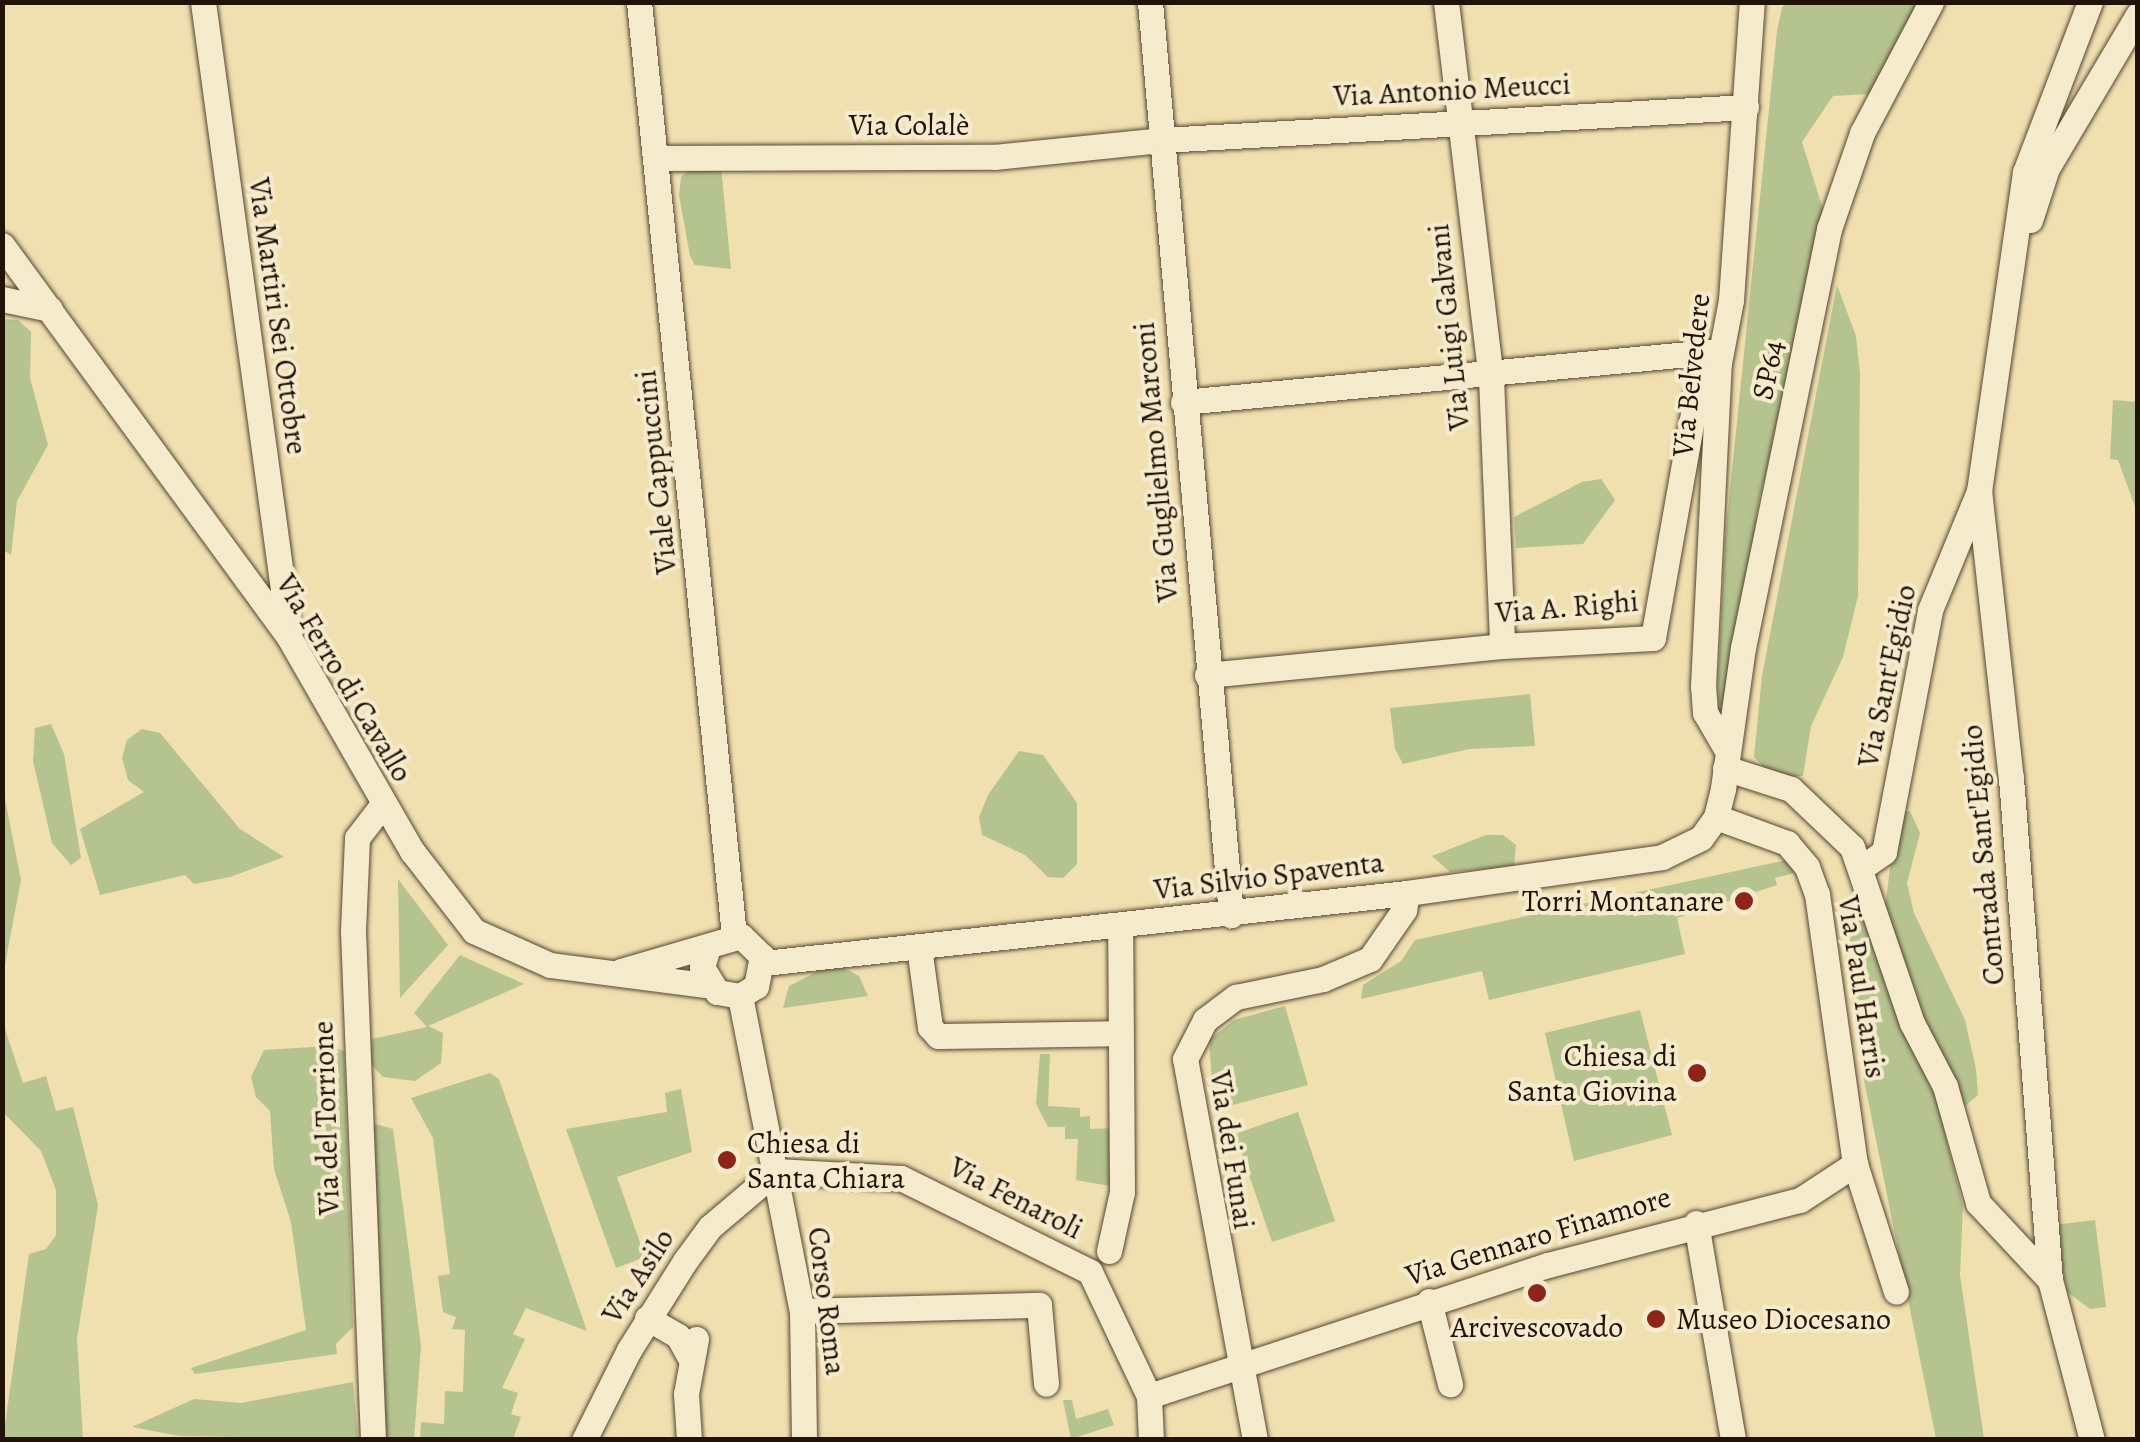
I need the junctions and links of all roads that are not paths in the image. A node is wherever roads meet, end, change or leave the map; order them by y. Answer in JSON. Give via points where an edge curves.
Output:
{"nodes":[{"id":1,"x":203,"y":2,"type":"edge"},
{"id":2,"x":639,"y":2,"type":"edge"},
{"id":3,"x":1150,"y":2,"type":"edge"},
{"id":4,"x":1446,"y":2,"type":"edge"},
{"id":5,"x":1752,"y":2,"type":"edge"},
{"id":6,"x":1931,"y":2,"type":"edge"},
{"id":7,"x":2090,"y":2,"type":"edge"},
{"id":8,"x":2138,"y":15,"type":"edge"},
{"id":9,"x":1746,"y":106,"type":"junction"},
{"id":10,"x":1458,"y":121,"type":"junction"},
{"id":11,"x":1162,"y":140,"type":"junction"},
{"id":12,"x":656,"y":158,"type":"junction"},
{"id":13,"x":2,"y":245,"type":"edge"},
{"id":14,"x":2016,"y":262,"type":"junction"},
{"id":15,"x":2,"y":300,"type":"edge"},
{"id":16,"x":50,"y":309,"type":"junction"},
{"id":17,"x":1719,"y":357,"type":"junction"},
{"id":18,"x":1490,"y":378,"type":"junction"},
{"id":19,"x":1183,"y":402,"type":"junction"},
{"id":20,"x":1980,"y":490,"type":"junction"},
{"id":21,"x":290,"y":639,"type":"junction"},
{"id":22,"x":1502,"y":646,"type":"junction"},
{"id":23,"x":1207,"y":674,"type":"junction"},
{"id":24,"x":1725,"y":758,"type":"junction"},
{"id":25,"x":383,"y":804,"type":"junction"},
{"id":26,"x":1716,"y":817,"type":"junction"},
{"id":27,"x":1861,"y":868,"type":"junction"},
{"id":28,"x":1408,"y":892,"type":"junction"},
{"id":29,"x":1230,"y":915,"type":"junction"},
{"id":30,"x":1120,"y":926,"type":"junction"},
{"id":31,"x":734,"y":935,"type":"junction"},
{"id":32,"x":708,"y":947,"type":"junction"},
{"id":33,"x":919,"y":947,"type":"junction"},
{"id":34,"x":764,"y":963,"type":"junction"},
{"id":35,"x":591,"y":973,"type":"junction"},
{"id":36,"x":710,"y":986,"type":"junction"},
{"id":37,"x":740,"y":996,"type":"junction"},
{"id":38,"x":1120,"y":1033,"type":"junction"},
{"id":39,"x":1855,"y":1164,"type":"junction"},
{"id":40,"x":776,"y":1171,"type":"junction"},
{"id":41,"x":1696,"y":1223,"type":"junction"},
{"id":42,"x":1109,"y":1251,"type":"dead end"},
{"id":43,"x":2050,"y":1280,"type":"junction"},
{"id":44,"x":1896,"y":1292,"type":"dead end"},
{"id":45,"x":1430,"y":1302,"type":"junction"},
{"id":46,"x":802,"y":1311,"type":"junction"},
{"id":47,"x":647,"y":1318,"type":"junction"},
{"id":48,"x":1238,"y":1371,"type":"junction"},
{"id":49,"x":1046,"y":1384,"type":"dead end"},
{"id":50,"x":1450,"y":1384,"type":"dead end"},
{"id":51,"x":1149,"y":1396,"type":"junction"},
{"id":52,"x":373,"y":1440,"type":"edge"},
{"id":53,"x":584,"y":1440,"type":"edge"},
{"id":54,"x":689,"y":1440,"type":"edge"},
{"id":55,"x":804,"y":1440,"type":"edge"},
{"id":56,"x":1151,"y":1440,"type":"edge"},
{"id":57,"x":1255,"y":1440,"type":"edge"},
{"id":58,"x":1733,"y":1440,"type":"edge"},
{"id":59,"x":2092,"y":1440,"type":"edge"}],
"edges":[{"from":1,"to":21,"type":"street","name":"Via Martiri Sei Ottobre"},
{"from":2,"to":12,"type":"street","name":"Viale Cappuccini"},
{"from":3,"to":11,"type":"street","name":"Via Guglielmo Marconi"},
{"from":4,"to":10,"type":"street","name":"Via Luigi Galvani"},
{"from":5,"to":9,"type":"street","name":"Via Belvedere"},
{"from":6,"to":24,"type":"street","name":"SP64","via":[[1862,133],[1830,230]]},
{"from":7,"to":14,"type":"street","name":"Contrada Sant'Egidio","via":[[2025,172]]},
{"from":8,"to":14,"type":"street","name":"Contrada Sant'Egidio","via":[[2048,168]]},
{"from":9,"to":10,"type":"street","name":"Via Antonio Meucci"},
{"from":9,"to":17,"type":"street","name":"Via Belvedere","via":[[1731,300]]},
{"from":10,"to":11,"type":"street","name":"Via Antonio Meucci"},
{"from":10,"to":18,"type":"street","name":"Via Luigi Galvani"},
{"from":11,"to":12,"type":"street","name":"Via Colalè","via":[[994,157]]},
{"from":11,"to":19,"type":"street","name":"Via Guglielmo Marconi"},
{"from":12,"to":31,"type":"street","name":"Viale Cappuccini"},
{"from":13,"to":16,"type":"street","name":"Via Ferro di Cavallo"},
{"from":14,"to":20,"type":"street","name":"Contrada Sant'Egidio"},
{"from":15,"to":16,"type":"street"},
{"from":16,"to":21,"type":"street","name":"Via Ferro di Cavallo"},
{"from":17,"to":18,"type":"street"},
{"from":17,"to":22,"type":"street","name":"Via A. Righi","via":[[1696,396],[1653,638]]},
{"from":17,"to":24,"type":"street","name":"Via Belvedere","via":[[1702,686],[1705,713]]},
{"from":18,"to":19,"type":"street"},
{"from":18,"to":22,"type":"street","name":"Via Luigi Galvani"},
{"from":19,"to":23,"type":"street","name":"Via Guglielmo Marconi"},
{"from":20,"to":27,"type":"street","name":"Via Sant'Egidio","via":[[1930,610],[1884,852]]},
{"from":20,"to":43,"type":"street","name":"Contrada Sant'Egidio","via":[[2011,778]]},
{"from":21,"to":25,"type":"street","name":"Via Ferro di Cavallo"},
{"from":22,"to":23,"type":"street","name":"Via A. Righi"},
{"from":23,"to":29,"type":"street","name":"Via Guglielmo Marconi"},
{"from":24,"to":26,"type":"street"},
{"from":24,"to":27,"type":"street","via":[[1817,808]]},
{"from":25,"to":35,"type":"street","name":"Via Ferro di Cavallo","via":[[474,931],[502,949]]},
{"from":25,"to":52,"type":"street","name":"Via del Torrione","via":[[357,838],[353,930]]},
{"from":26,"to":28,"type":"street","name":"Via Silvio Spaventa","via":[[1701,838],[1662,857]]},
{"from":26,"to":39,"type":"street","name":"Via Paul Harris","via":[[1787,843],[1807,867]]},
{"from":27,"to":43,"type":"street","via":[[1866,901],[1912,1023],[1946,1086],[1978,1203]]},
{"from":28,"to":29,"type":"street","name":"Via Silvio Spaventa"},
{"from":28,"to":48,"type":"street","name":"Via dei Funai","via":[[1396,924],[1370,959],[1323,979],[1236,996],[1205,1020],[1185,1059]]},
{"from":29,"to":30,"type":"street","name":"Via Silvio Spaventa"},
{"from":30,"to":33,"type":"street","name":"Via Silvio Spaventa"},
{"from":30,"to":38,"type":"street"},
{"from":31,"to":32,"type":"street"},
{"from":31,"to":34,"type":"street","via":[[754,943]]},
{"from":32,"to":35,"type":"street","name":"Via Ferro di Cavallo","via":[[651,966]]},
{"from":32,"to":36,"type":"street","via":[[702,967]]},
{"from":33,"to":34,"type":"street","name":"Via Silvio Spaventa"},
{"from":33,"to":38,"type":"street","via":[[930,1028],[938,1036]]},
{"from":34,"to":37,"type":"street","via":[[756,986]]},
{"from":35,"to":36,"type":"street","name":"Via Ferro di Cavallo"},
{"from":36,"to":37,"type":"street"},
{"from":37,"to":40,"type":"street","name":"Corso Roma"},
{"from":38,"to":42,"type":"street","via":[[1122,1192]]},
{"from":39,"to":41,"type":"street","name":"Via Gennaro Finamore","via":[[1800,1200]]},
{"from":39,"to":44,"type":"street","name":"Via Paul Harris"},
{"from":40,"to":46,"type":"street","name":"Corso Roma"},
{"from":40,"to":47,"type":"street","name":"Via Asilo","via":[[710,1227]]},
{"from":40,"to":51,"type":"street","name":"Via Fenaroli","via":[[901,1178],[1090,1272]]},
{"from":41,"to":45,"type":"street","name":"Via Gennaro Finamore"},
{"from":41,"to":58,"type":"street"},
{"from":43,"to":59,"type":"street","name":"Contrada Sant'Egidio"},
{"from":45,"to":48,"type":"street","name":"Via Gennaro Finamore"},
{"from":45,"to":50,"type":"street"},
{"from":46,"to":49,"type":"street","via":[[1039,1305]]},
{"from":46,"to":55,"type":"street","name":"Corso Roma"},
{"from":47,"to":53,"type":"street","name":"Via Asilo"},
{"from":47,"to":54,"type":"street","via":[[693,1347]]},
{"from":48,"to":51,"type":"street","name":"Via Gennaro Finamore"},
{"from":48,"to":57,"type":"street","name":"Via dei Funai"},
{"from":51,"to":56,"type":"street"}]}
